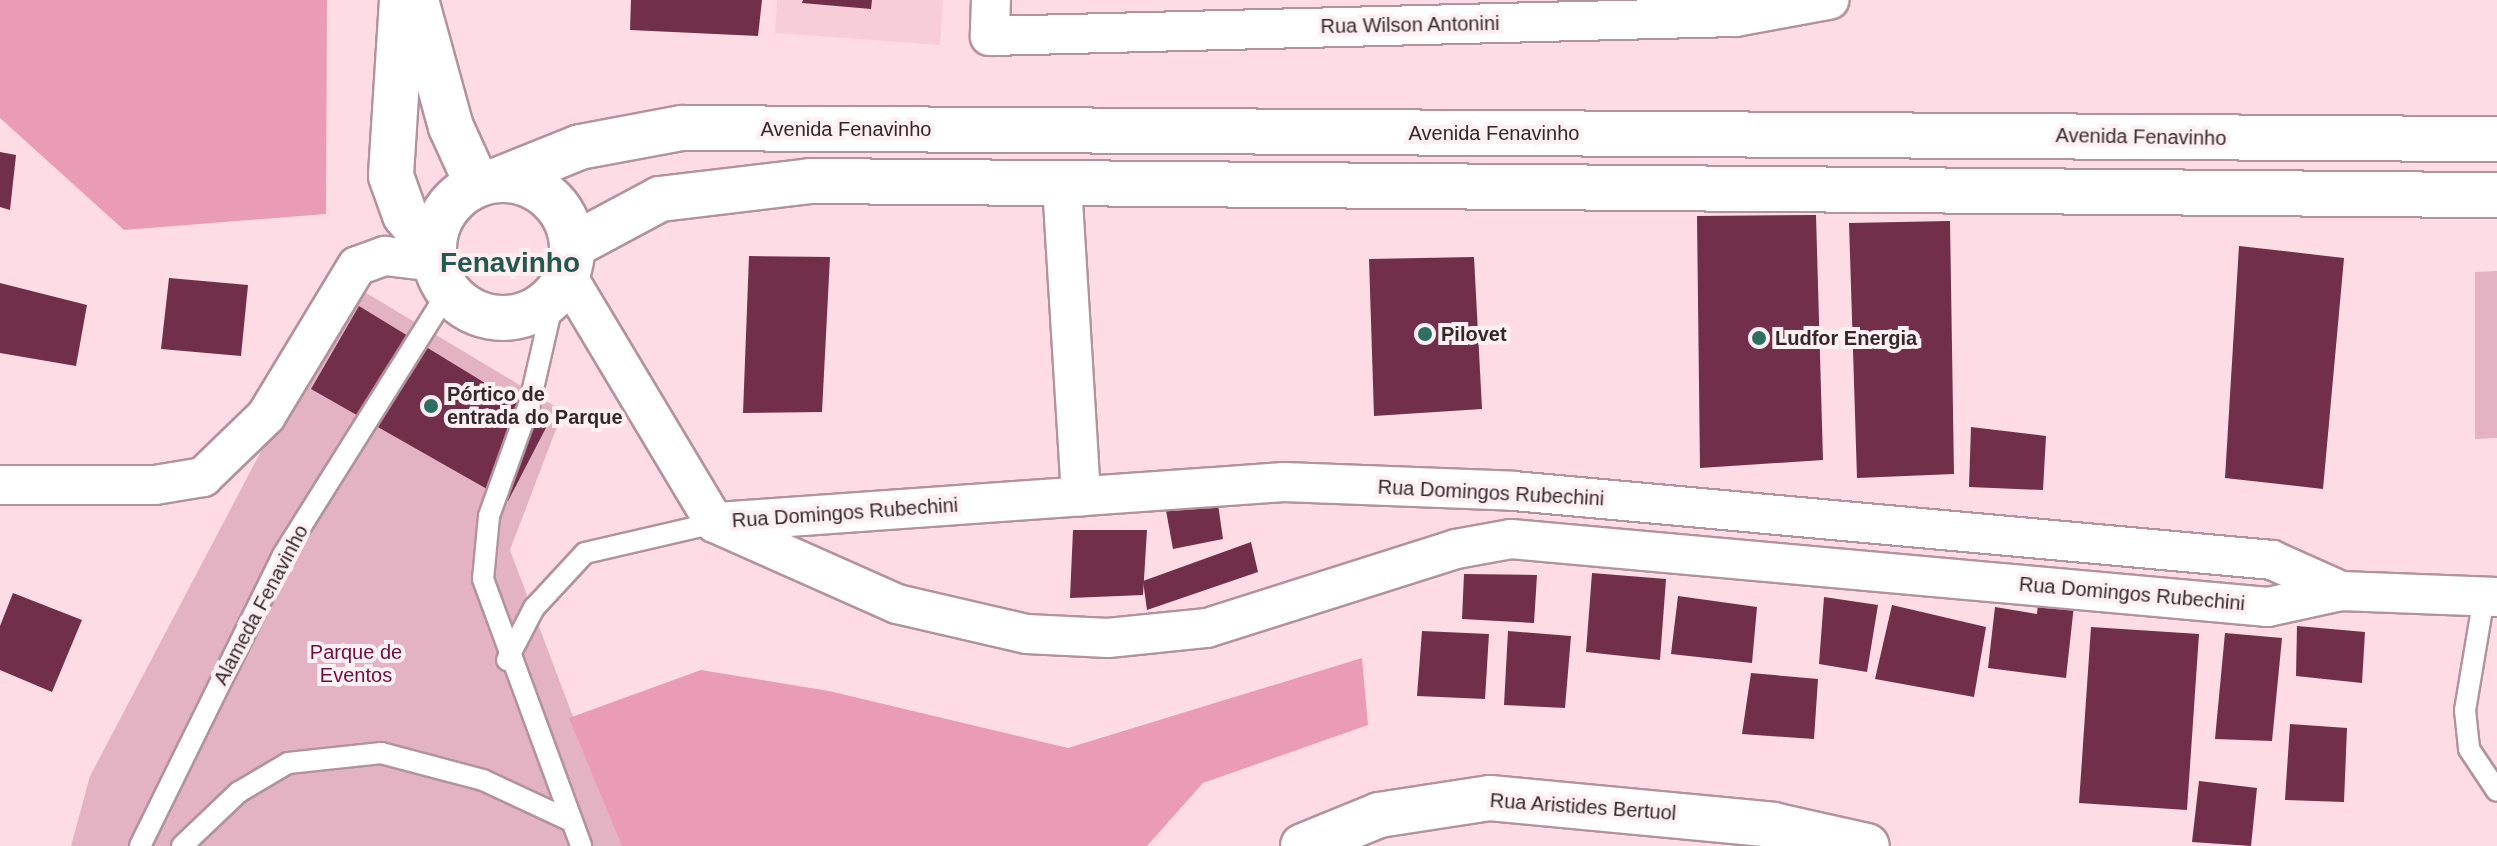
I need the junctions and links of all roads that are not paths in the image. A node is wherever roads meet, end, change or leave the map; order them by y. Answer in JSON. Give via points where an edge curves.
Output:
{"nodes":[{"id":1,"x":402,"y":0,"type":"edge"},
{"id":2,"x":416,"y":0,"type":"edge"},
{"id":3,"x":1829,"y":0,"type":"edge"},
{"id":4,"x":991,"y":18,"type":"edge"},
{"id":5,"x":941,"y":129,"type":"junction"},
{"id":6,"x":1586,"y":133,"type":"junction"},
{"id":7,"x":1919,"y":135,"type":"junction"},
{"id":8,"x":2240,"y":138,"type":"junction"},
{"id":9,"x":2497,"y":139,"type":"edge"},
{"id":10,"x":488,"y":182,"type":"junction"},
{"id":11,"x":940,"y":183,"type":"junction"},
{"id":12,"x":1062,"y":185,"type":"junction"},
{"id":13,"x":1586,"y":191,"type":"junction"},
{"id":14,"x":1919,"y":192,"type":"junction"},
{"id":15,"x":2237,"y":194,"type":"junction"},
{"id":16,"x":2497,"y":195,"type":"edge"},
{"id":17,"x":439,"y":268,"type":"junction"},
{"id":18,"x":564,"y":273,"type":"junction"},
{"id":19,"x":0,"y":485,"type":"edge"},
{"id":20,"x":1081,"y":496,"type":"junction"},
{"id":21,"x":715,"y":523,"type":"junction"},
{"id":22,"x":2341,"y":591,"type":"junction"},
{"id":23,"x":2491,"y":597,"type":"edge"},
{"id":24,"x":507,"y":660,"type":"junction"},
{"id":25,"x":2497,"y":791,"type":"edge"},
{"id":26,"x":571,"y":821,"type":"junction"},
{"id":27,"x":140,"y":846,"type":"edge"},
{"id":28,"x":182,"y":846,"type":"edge"},
{"id":29,"x":581,"y":846,"type":"edge"},
{"id":30,"x":1303,"y":846,"type":"edge"},
{"id":31,"x":1867,"y":846,"type":"edge"}],
"edges":[{"from":1,"to":17,"type":"street","via":[[391,176],[405,215]]},
{"from":2,"to":10,"type":"street","via":[[451,127]]},
{"from":3,"to":4,"type":"street","name":"Rua Wilson Antonini","via":[[1736,17]]},
{"from":5,"to":6,"type":"street","name":"Avenida Fenavinho"},
{"from":5,"to":10,"type":"street","name":"Avenida Fenavinho","via":[[682,128],[580,147]]},
{"from":5,"to":11,"type":"street"},
{"from":6,"to":7,"type":"street","name":"Avenida Fenavinho"},
{"from":6,"to":13,"type":"street"},
{"from":7,"to":8,"type":"street","name":"Avenida Fenavinho"},
{"from":7,"to":14,"type":"street"},
{"from":8,"to":9,"type":"street","name":"Avenida Fenavinho"},
{"from":8,"to":15,"type":"street"},
{"from":10,"to":17,"type":"street","via":[[446,210]]},
{"from":10,"to":18,"type":"street","via":[[520,182],[556,205]]},
{"from":11,"to":12,"type":"street"},
{"from":11,"to":18,"type":"street","via":[[729,185],[660,199]]},
{"from":12,"to":13,"type":"street"},
{"from":12,"to":20,"type":"street"},
{"from":13,"to":14,"type":"street"},
{"from":14,"to":15,"type":"street"},
{"from":15,"to":16,"type":"street"},
{"from":17,"to":18,"type":"street","via":[[488,317],[512,318]]},
{"from":17,"to":19,"type":"street","via":[[385,256],[357,266],[266,416],[230,459],[203,477],[155,485]]},
{"from":17,"to":27,"type":"lane","name":"Alameda Fenavinho","via":[[283,555]]},
{"from":18,"to":21,"type":"street"},
{"from":18,"to":24,"type":"lane","via":[[530,402],[489,516],[483,579]]},
{"from":20,"to":21,"type":"street","name":"Rua Domingos Rubechini"},
{"from":20,"to":22,"type":"street","name":"Rua Domingos Rubechini","via":[[1284,482],[1514,491],[2272,560]]},
{"from":21,"to":22,"type":"street","name":"Rua Domingos Rubechini","via":[[897,604],[1027,634],[1108,638],[1207,628],[1456,549],[1511,539],[2268,607]]},
{"from":21,"to":24,"type":"lane","via":[[585,553],[534,608]]},
{"from":22,"to":23,"type":"street","name":"Rua Domingos Rubechini"},
{"from":23,"to":25,"type":"lane","via":[[2465,710],[2469,749]]},
{"from":24,"to":26,"type":"lane"},
{"from":26,"to":28,"type":"lane","via":[[483,780],[381,753],[288,763],[239,792]]},
{"from":26,"to":29,"type":"lane"},
{"from":30,"to":31,"type":"street","name":"Rua Aristides Bertuol","via":[[1379,815],[1490,798],[1773,825]]}]}
